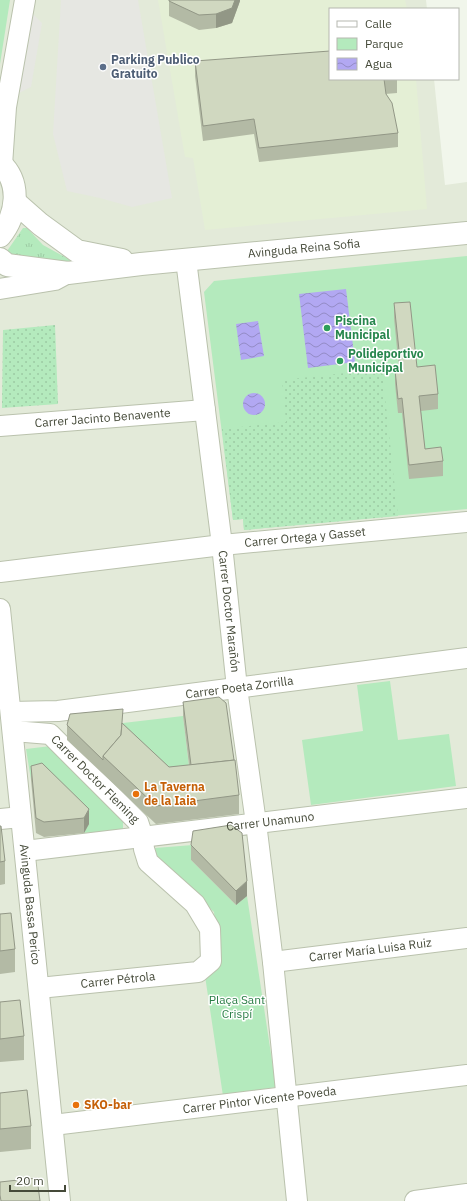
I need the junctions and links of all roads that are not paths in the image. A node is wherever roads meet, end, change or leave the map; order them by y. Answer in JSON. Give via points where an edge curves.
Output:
{"nodes":[{"id":1,"x":25,"y":0,"type":"edge"},
{"id":2,"x":1,"y":164,"type":"edge"},
{"id":3,"x":15,"y":202,"type":"junction"},
{"id":4,"x":467,"y":233,"type":"edge"},
{"id":5,"x":0,"y":236,"type":"edge"},
{"id":6,"x":0,"y":259,"type":"edge"},
{"id":7,"x":186,"y":260,"type":"junction"},
{"id":8,"x":141,"y":264,"type":"junction"},
{"id":9,"x":68,"y":274,"type":"junction"},
{"id":10,"x":0,"y":289,"type":"edge"},
{"id":11,"x":205,"y":410,"type":"junction"},
{"id":12,"x":0,"y":426,"type":"edge"},
{"id":13,"x":467,"y":522,"type":"edge"},
{"id":14,"x":222,"y":545,"type":"junction"},
{"id":15,"x":0,"y":572,"type":"edge"},
{"id":16,"x":0,"y":609,"type":"edge"},
{"id":17,"x":467,"y":658,"type":"edge"},
{"id":18,"x":4,"y":678,"type":"edge"},
{"id":19,"x":237,"y":688,"type":"junction"},
{"id":20,"x":58,"y":711,"type":"junction"},
{"id":21,"x":12,"y":721,"type":"junction"},
{"id":22,"x":50,"y":734,"type":"junction"},
{"id":23,"x":467,"y":798,"type":"edge"},
{"id":24,"x":21,"y":817,"type":"junction"},
{"id":25,"x":0,"y":819,"type":"edge"},
{"id":26,"x":256,"y":823,"type":"junction"},
{"id":27,"x":143,"y":837,"type":"junction"},
{"id":28,"x":25,"y":851,"type":"junction"},
{"id":29,"x":467,"y":938,"type":"edge"},
{"id":30,"x":273,"y":962,"type":"junction"},
{"id":31,"x":198,"y":972,"type":"joint"},
{"id":32,"x":39,"y":988,"type":"junction"},
{"id":33,"x":467,"y":1075,"type":"edge"},
{"id":34,"x":287,"y":1097,"type":"junction"},
{"id":35,"x":53,"y":1125,"type":"junction"},
{"id":36,"x":467,"y":1194,"type":"edge"},
{"id":37,"x":60,"y":1201,"type":"edge"},
{"id":38,"x":296,"y":1201,"type":"edge"},
{"id":39,"x":414,"y":1201,"type":"edge"}],
"edges":[{"from":1,"to":2,"type":"street","via":[[6,107]]},
{"from":2,"to":3,"type":"street","via":[[12,182]]},
{"from":3,"to":5,"type":"street","via":[[13,216]]},
{"from":3,"to":8,"type":"street","name":"Avinguda Reina Sofia","via":[[77,251]]},
{"from":4,"to":7,"type":"street","name":"Avinguda Reina Sofia"},
{"from":6,"to":9,"type":"street","name":"Avinguda Reina Sofia","via":[[7,265]]},
{"from":7,"to":8,"type":"street","name":"Avinguda Reina Sofia"},
{"from":7,"to":11,"type":"street","name":"Carrer Doctor Marañón"},
{"from":8,"to":9,"type":"street","name":"Avinguda Reina Sofia"},
{"from":9,"to":10,"type":"street","name":"Avinguda Reina Sofia","via":[[55,280]]},
{"from":11,"to":12,"type":"street","name":"Carrer Jacinto Benavente"},
{"from":11,"to":14,"type":"street","name":"Carrer Doctor Marañón"},
{"from":13,"to":14,"type":"street","name":"Carrer Ortega y Gasset"},
{"from":14,"to":15,"type":"street","name":"Carrer Ortega y Gasset"},
{"from":14,"to":19,"type":"street","name":"Carrer Doctor Marañón"},
{"from":16,"to":18,"type":"street","name":"Avinguda Bassa Perico"},
{"from":17,"to":19,"type":"street","name":"Carrer Poeta Zorrilla"},
{"from":18,"to":21,"type":"street","name":"Avinguda Bassa Perico"},
{"from":19,"to":20,"type":"street","name":"Carrer Poeta Zorrilla"},
{"from":19,"to":26,"type":"street","name":"Carrer Doctor Marañón"},
{"from":20,"to":21,"type":"street","name":"Carrer Poeta Zorrilla"},
{"from":20,"to":22,"type":"street"},
{"from":21,"to":22,"type":"street","name":"Carrer Doctor Fleming"},
{"from":21,"to":24,"type":"street","name":"Avinguda Bassa Perico"},
{"from":22,"to":27,"type":"street","name":"Carrer Doctor Fleming","via":[[138,822]]},
{"from":23,"to":26,"type":"street","name":"Carrer Unamuno"},
{"from":24,"to":25,"type":"street"},
{"from":24,"to":28,"type":"street","name":"Avinguda Bassa Perico"},
{"from":26,"to":27,"type":"street","name":"Carrer Unamuno"},
{"from":26,"to":30,"type":"street","name":"Carrer Doctor Marañón"},
{"from":27,"to":28,"type":"street","name":"Carrer Unamuno"},
{"from":27,"to":31,"type":"street","name":"Carrer Doctor Fleming","via":[[148,862],[195,904],[210,929],[211,961]]},
{"from":28,"to":32,"type":"street","name":"Avinguda Bassa Perico"},
{"from":29,"to":30,"type":"street","name":"Carrer María Luisa Ruiz"},
{"from":30,"to":34,"type":"street"},
{"from":31,"to":32,"type":"street","name":"Carrer Pétrola"},
{"from":32,"to":35,"type":"street","name":"Avinguda Bassa Perico"},
{"from":33,"to":34,"type":"street","name":"Carrer Pintor Vicente Poveda"},
{"from":34,"to":35,"type":"street","name":"Carrer Pintor Vicente Poveda"},
{"from":34,"to":38,"type":"street"},
{"from":35,"to":37,"type":"street","name":"Avinguda Bassa Perico"},
{"from":36,"to":39,"type":"street"}]}
